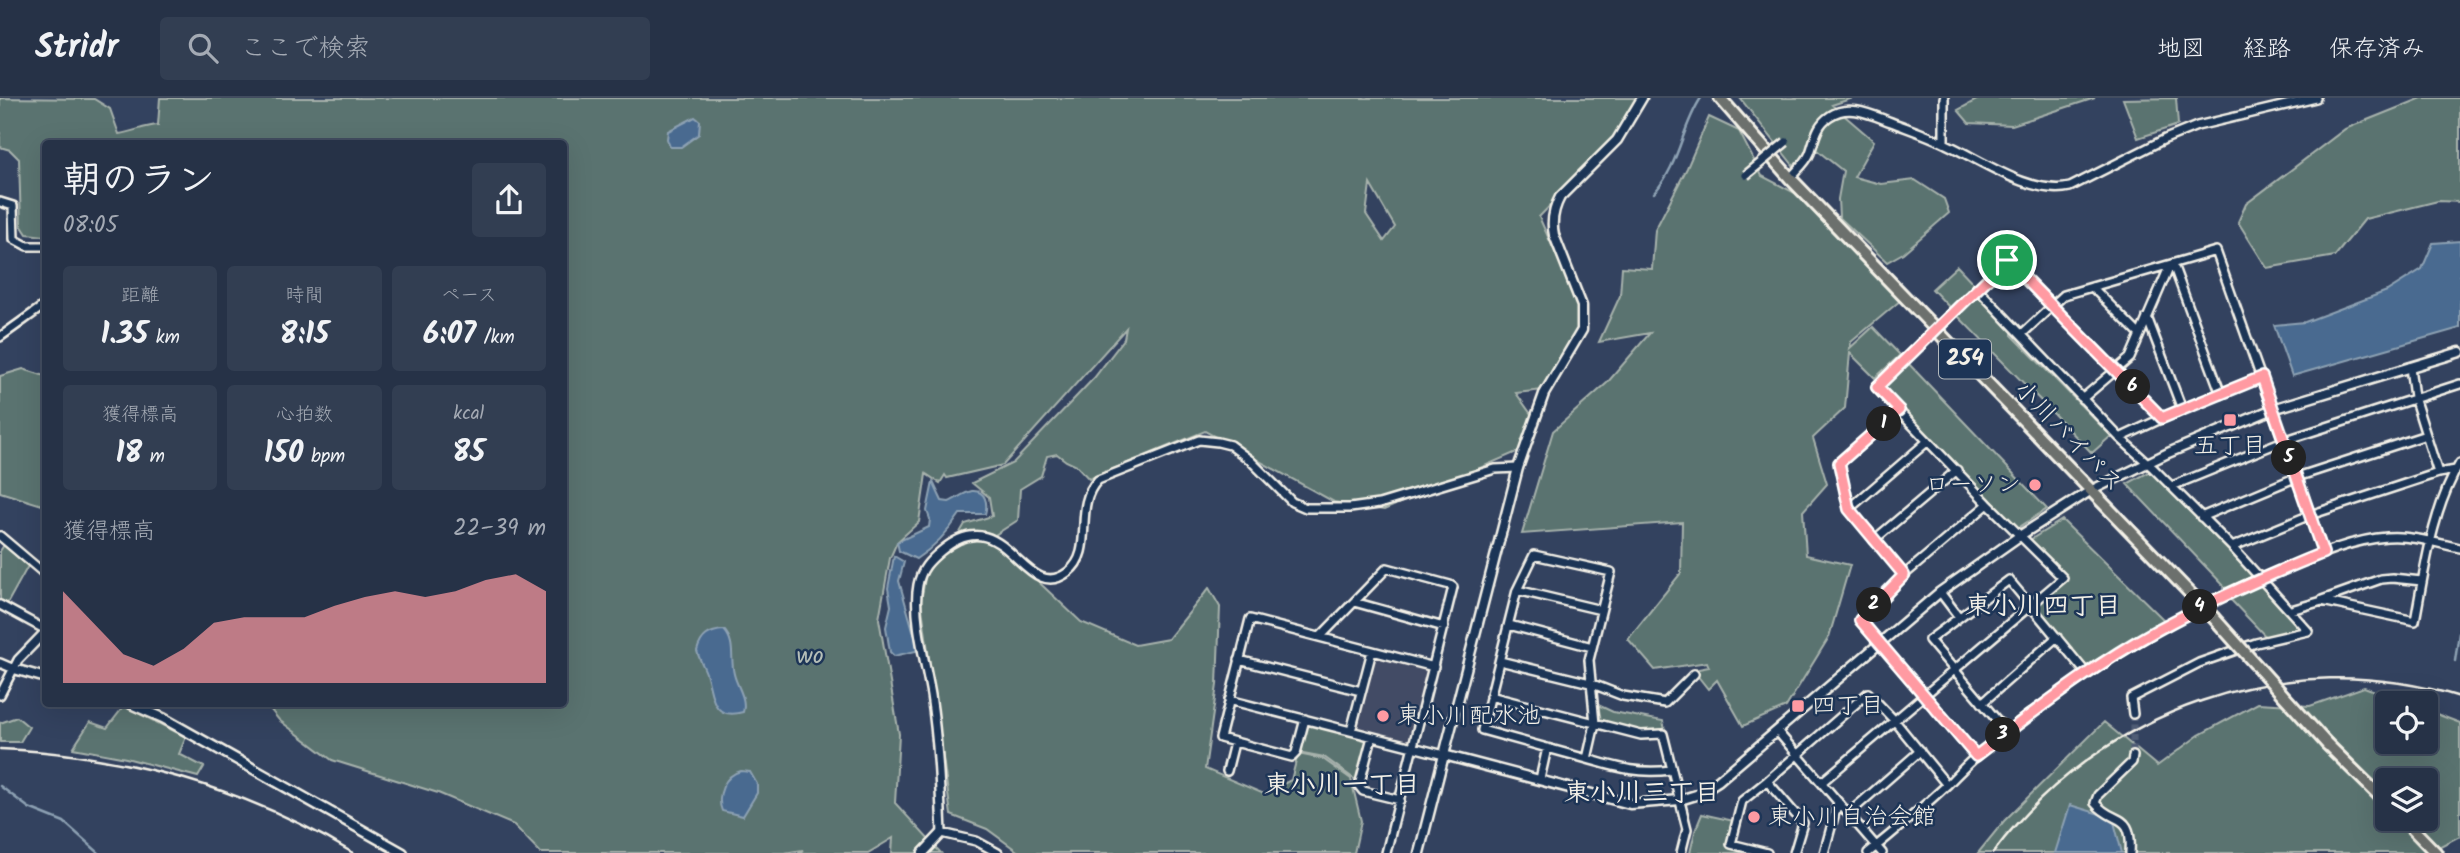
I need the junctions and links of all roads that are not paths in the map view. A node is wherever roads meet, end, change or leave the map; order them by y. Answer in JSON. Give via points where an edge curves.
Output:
{"nodes":[{"id":1,"x":1643,"y":98,"type":"edge"},
{"id":2,"x":1720,"y":98,"type":"edge"},
{"id":3,"x":1944,"y":98,"type":"edge"},
{"id":4,"x":2316,"y":98,"type":"edge"},
{"id":5,"x":1786,"y":142,"type":"dead end"},
{"id":6,"x":1944,"y":142,"type":"junction"},
{"id":7,"x":1746,"y":175,"type":"dead end"},
{"id":8,"x":1790,"y":178,"type":"junction"},
{"id":9,"x":0,"y":202,"type":"edge"},
{"id":10,"x":42,"y":246,"type":"edge"},
{"id":11,"x":2170,"y":265,"type":"junction"},
{"id":12,"x":2092,"y":287,"type":"junction"},
{"id":13,"x":1977,"y":288,"type":"junction"},
{"id":14,"x":2052,"y":305,"type":"junction"},
{"id":15,"x":42,"y":307,"type":"edge"},
{"id":16,"x":2147,"y":317,"type":"junction"},
{"id":17,"x":1936,"y":328,"type":"junction"},
{"id":18,"x":2022,"y":334,"type":"junction"},
{"id":19,"x":2140,"y":335,"type":"junction"},
{"id":20,"x":0,"y":337,"type":"edge"},
{"id":21,"x":2460,"y":352,"type":"edge"},
{"id":22,"x":2410,"y":367,"type":"junction"},
{"id":23,"x":2116,"y":369,"type":"junction"},
{"id":24,"x":2262,"y":377,"type":"junction"},
{"id":25,"x":2460,"y":384,"type":"edge"},
{"id":26,"x":2221,"y":394,"type":"junction"},
{"id":27,"x":2414,"y":397,"type":"junction"},
{"id":28,"x":2082,"y":398,"type":"junction"},
{"id":29,"x":2182,"y":409,"type":"junction"},
{"id":30,"x":2273,"y":409,"type":"junction"},
{"id":31,"x":1899,"y":410,"type":"junction"},
{"id":32,"x":2162,"y":418,"type":"junction"},
{"id":33,"x":2426,"y":435,"type":"junction"},
{"id":34,"x":2120,"y":438,"type":"junction"},
{"id":35,"x":1928,"y":441,"type":"junction"},
{"id":36,"x":2283,"y":441,"type":"junction"},
{"id":37,"x":2147,"y":464,"type":"junction"},
{"id":38,"x":2458,"y":467,"type":"edge"},
{"id":39,"x":1518,"y":468,"type":"junction"},
{"id":40,"x":1957,"y":470,"type":"junction"},
{"id":41,"x":2438,"y":473,"type":"junction"},
{"id":42,"x":2297,"y":477,"type":"junction"},
{"id":43,"x":2172,"y":486,"type":"junction"},
{"id":44,"x":2090,"y":491,"type":"junction"},
{"id":45,"x":1988,"y":504,"type":"junction"},
{"id":46,"x":1849,"y":509,"type":"junction"},
{"id":47,"x":2310,"y":515,"type":"junction"},
{"id":48,"x":2201,"y":517,"type":"junction"},
{"id":49,"x":2021,"y":535,"type":"junction"},
{"id":50,"x":0,"y":536,"type":"edge"},
{"id":51,"x":1874,"y":540,"type":"junction"},
{"id":52,"x":2431,"y":541,"type":"junction"},
{"id":53,"x":2232,"y":547,"type":"junction"},
{"id":54,"x":2458,"y":547,"type":"edge"},
{"id":55,"x":2323,"y":553,"type":"junction"},
{"id":56,"x":42,"y":572,"type":"edge"},
{"id":57,"x":1904,"y":575,"type":"junction"},
{"id":58,"x":2259,"y":579,"type":"junction"},
{"id":59,"x":2423,"y":581,"type":"junction"},
{"id":60,"x":1517,"y":590,"type":"junction"},
{"id":61,"x":1940,"y":592,"type":"junction"},
{"id":62,"x":2322,"y":601,"type":"junction"},
{"id":63,"x":1354,"y":602,"type":"junction"},
{"id":64,"x":0,"y":605,"type":"edge"},
{"id":65,"x":2031,"y":606,"type":"junction"},
{"id":66,"x":2202,"y":606,"type":"junction"},
{"id":67,"x":1601,"y":610,"type":"junction"},
{"id":68,"x":2291,"y":610,"type":"junction"},
{"id":69,"x":1959,"y":617,"type":"junction"},
{"id":70,"x":1509,"y":625,"type":"junction"},
{"id":71,"x":1444,"y":627,"type":"junction"},
{"id":72,"x":42,"y":628,"type":"edge"},
{"id":73,"x":42,"y":634,"type":"edge"},
{"id":74,"x":1320,"y":637,"type":"junction"},
{"id":75,"x":2057,"y":637,"type":"junction"},
{"id":76,"x":1879,"y":643,"type":"junction"},
{"id":77,"x":1592,"y":647,"type":"junction"},
{"id":78,"x":1372,"y":651,"type":"junction"},
{"id":79,"x":1239,"y":660,"type":"junction"},
{"id":80,"x":1500,"y":661,"type":"junction"},
{"id":81,"x":0,"y":663,"type":"edge"},
{"id":82,"x":1433,"y":667,"type":"junction"},
{"id":83,"x":14,"y":669,"type":"junction"},
{"id":84,"x":1954,"y":669,"type":"junction"},
{"id":85,"x":1694,"y":674,"type":"dead end"},
{"id":86,"x":2087,"y":674,"type":"junction"},
{"id":87,"x":42,"y":677,"type":"edge"},
{"id":88,"x":1590,"y":683,"type":"junction"},
{"id":89,"x":1361,"y":691,"type":"junction"},
{"id":90,"x":0,"y":695,"type":"edge"},
{"id":91,"x":1924,"y":695,"type":"junction"},
{"id":92,"x":1490,"y":696,"type":"junction"},
{"id":93,"x":1229,"y":700,"type":"junction"},
{"id":94,"x":1982,"y":703,"type":"junction"},
{"id":95,"x":137,"y":707,"type":"edge"},
{"id":96,"x":2133,"y":714,"type":"tunnel mouth"},
{"id":97,"x":1305,"y":719,"type":"junction"},
{"id":98,"x":1894,"y":720,"type":"junction"},
{"id":99,"x":1595,"y":724,"type":"junction"},
{"id":100,"x":1351,"y":731,"type":"junction"},
{"id":101,"x":1777,"y":731,"type":"junction"},
{"id":102,"x":2007,"y":732,"type":"junction"},
{"id":103,"x":1372,"y":737,"type":"junction"},
{"id":104,"x":1234,"y":743,"type":"junction"},
{"id":105,"x":1414,"y":747,"type":"junction"},
{"id":106,"x":1547,"y":748,"type":"junction"},
{"id":107,"x":1920,"y":751,"type":"junction"},
{"id":108,"x":1797,"y":754,"type":"junction"},
{"id":109,"x":1444,"y":755,"type":"junction"},
{"id":110,"x":1976,"y":756,"type":"junction"},
{"id":111,"x":2133,"y":756,"type":"tunnel mouth"},
{"id":112,"x":1587,"y":759,"type":"junction"},
{"id":113,"x":1671,"y":770,"type":"junction"},
{"id":114,"x":1227,"y":771,"type":"dead end"},
{"id":115,"x":1540,"y":779,"type":"junction"},
{"id":116,"x":1768,"y":781,"type":"junction"},
{"id":117,"x":1822,"y":782,"type":"junction"},
{"id":118,"x":1947,"y":785,"type":"junction"},
{"id":119,"x":2375,"y":791,"type":"edge"},
{"id":120,"x":1399,"y":800,"type":"junction"},
{"id":121,"x":1680,"y":800,"type":"junction"},
{"id":122,"x":1838,"y":802,"type":"junction"},
{"id":123,"x":1848,"y":814,"type":"junction"},
{"id":124,"x":2415,"y":831,"type":"edge"},
{"id":125,"x":942,"y":833,"type":"junction"},
{"id":126,"x":1744,"y":850,"type":"edge"},
{"id":127,"x":1879,"y":850,"type":"edge"},
{"id":128,"x":403,"y":853,"type":"edge"},
{"id":129,"x":923,"y":853,"type":"edge"},
{"id":130,"x":998,"y":853,"type":"edge"},
{"id":131,"x":1386,"y":853,"type":"edge"},
{"id":132,"x":1419,"y":853,"type":"edge"},
{"id":133,"x":1681,"y":853,"type":"edge"},
{"id":134,"x":1767,"y":853,"type":"edge"},
{"id":135,"x":1794,"y":853,"type":"edge"},
{"id":136,"x":1824,"y":853,"type":"edge"},
{"id":137,"x":1868,"y":853,"type":"edge"},
{"id":138,"x":2130,"y":853,"type":"edge"},
{"id":139,"x":2436,"y":853,"type":"edge"}],
"edges":[{"from":1,"to":39,"type":"street","via":[[1617,140],[1555,206],[1554,235],[1584,317],[1582,330],[1544,394]]},
{"from":2,"to":8,"type":"highway","name":"小川バイパス","number":"254"},
{"from":3,"to":6,"type":"street"},
{"from":4,"to":6,"type":"street","via":[[2197,127],[2059,190],[2035,186]]},
{"from":5,"to":7,"type":"street","bridge":true},
{"from":6,"to":8,"type":"street","via":[[1856,110],[1841,111],[1823,121],[1805,161]]},
{"from":8,"to":17,"type":"highway","name":"小川バイパス","number":"254"},
{"from":9,"to":10,"type":"street","via":[[13,206],[14,239],[27,246]]},
{"from":11,"to":12,"type":"street"},
{"from":11,"to":16,"type":"street"},
{"from":11,"to":24,"type":"street","via":[[2216,251]]},
{"from":11,"to":26,"type":"street"},
{"from":12,"to":14,"type":"street","via":[[2064,295]]},
{"from":12,"to":19,"type":"street"},
{"from":13,"to":14,"type":"street","via":[[2007,260]]},
{"from":13,"to":17,"type":"street"},
{"from":13,"to":18,"type":"street"},
{"from":14,"to":18,"type":"street"},
{"from":14,"to":23,"type":"street"},
{"from":15,"to":20,"type":"street"},
{"from":16,"to":19,"type":"street"},
{"from":16,"to":29,"type":"street"},
{"from":17,"to":31,"type":"street","via":[[1877,387]]},
{"from":17,"to":44,"type":"highway","name":"小川バイパス","number":"254"},
{"from":18,"to":28,"type":"street"},
{"from":19,"to":23,"type":"street","via":[[2130,358]]},
{"from":21,"to":22,"type":"street"},
{"from":22,"to":27,"type":"street"},
{"from":22,"to":30,"type":"street"},
{"from":23,"to":28,"type":"street"},
{"from":23,"to":32,"type":"street"},
{"from":24,"to":26,"type":"street"},
{"from":24,"to":30,"type":"street"},
{"from":25,"to":27,"type":"street"},
{"from":26,"to":29,"type":"street"},
{"from":27,"to":33,"type":"street"},
{"from":27,"to":36,"type":"street"},
{"from":28,"to":34,"type":"street"},
{"from":29,"to":32,"type":"street"},
{"from":30,"to":36,"type":"street"},
{"from":30,"to":37,"type":"street"},
{"from":31,"to":35,"type":"street"},
{"from":31,"to":46,"type":"street","via":[[1839,463]]},
{"from":32,"to":34,"type":"street"},
{"from":33,"to":41,"type":"street"},
{"from":33,"to":42,"type":"street"},
{"from":34,"to":37,"type":"street"},
{"from":35,"to":40,"type":"street"},
{"from":35,"to":46,"type":"street"},
{"from":36,"to":42,"type":"street"},
{"from":36,"to":43,"type":"street"},
{"from":37,"to":43,"type":"street"},
{"from":37,"to":44,"type":"street"},
{"from":38,"to":41,"type":"street"},
{"from":38,"to":52,"type":"street"},
{"from":39,"to":109,"type":"street"},
{"from":39,"to":125,"type":"street","via":[[1495,470],[1379,504],[1306,508],[1292,502],[1230,445],[1199,440],[1098,480],[1086,502],[1080,557],[1062,576],[1038,576],[995,539],[983,535],[967,535],[950,544],[924,567],[917,600],[933,710]]},
{"from":40,"to":45,"type":"street"},
{"from":40,"to":51,"type":"street"},
{"from":41,"to":47,"type":"street"},
{"from":42,"to":47,"type":"street"},
{"from":42,"to":48,"type":"street"},
{"from":43,"to":48,"type":"street"},
{"from":44,"to":49,"type":"street"},
{"from":44,"to":66,"type":"highway","name":"小川バイパス","number":"254"},
{"from":45,"to":49,"type":"street"},
{"from":45,"to":57,"type":"street"},
{"from":46,"to":51,"type":"street"},
{"from":47,"to":53,"type":"street"},
{"from":47,"to":55,"type":"street"},
{"from":48,"to":53,"type":"street"},
{"from":49,"to":61,"type":"street"},
{"from":49,"to":65,"type":"street","via":[[2063,578]]},
{"from":50,"to":56,"type":"street"},
{"from":51,"to":57,"type":"street"},
{"from":52,"to":54,"type":"street"},
{"from":52,"to":55,"type":"street","via":[[2390,536]]},
{"from":52,"to":59,"type":"street"},
{"from":53,"to":58,"type":"street"},
{"from":55,"to":58,"type":"street"},
{"from":57,"to":76,"type":"street","via":[[1860,620]]},
{"from":58,"to":66,"type":"street"},
{"from":58,"to":68,"type":"street"},
{"from":59,"to":62,"type":"street","via":[[2381,579]]},
{"from":59,"to":62,"type":"street","via":[[2415,621]]},
{"from":60,"to":67,"type":"street"},
{"from":60,"to":67,"type":"street","via":[[1534,555],[1611,572]]},
{"from":60,"to":70,"type":"street"},
{"from":61,"to":69,"type":"street"},
{"from":61,"to":76,"type":"street"},
{"from":62,"to":68,"type":"street"},
{"from":63,"to":71,"type":"street"},
{"from":63,"to":71,"type":"street","via":[[1387,568],[1450,585],[1454,592]]},
{"from":63,"to":74,"type":"street"},
{"from":64,"to":72,"type":"street"},
{"from":65,"to":69,"type":"street","via":[[2008,580]]},
{"from":65,"to":75,"type":"street"},
{"from":65,"to":84,"type":"street"},
{"from":66,"to":86,"type":"street"},
{"from":66,"to":119,"type":"highway","name":"小川バイパス","number":"254","bridge":true},
{"from":67,"to":77,"type":"street"},
{"from":68,"to":96,"type":"street","via":[[2308,631],[2199,663],[2131,698]]},
{"from":69,"to":84,"type":"street","via":[[1929,640]]},
{"from":70,"to":77,"type":"street"},
{"from":70,"to":80,"type":"street"},
{"from":71,"to":82,"type":"street"},
{"from":73,"to":83,"type":"street"},
{"from":74,"to":78,"type":"street"},
{"from":74,"to":79,"type":"street","via":[[1250,619]]},
{"from":75,"to":86,"type":"street"},
{"from":75,"to":94,"type":"street"},
{"from":76,"to":91,"type":"street"},
{"from":76,"to":101,"type":"street"},
{"from":77,"to":88,"type":"street"},
{"from":78,"to":82,"type":"street"},
{"from":78,"to":89,"type":"street"},
{"from":79,"to":89,"type":"street"},
{"from":79,"to":93,"type":"street"},
{"from":80,"to":88,"type":"street"},
{"from":80,"to":92,"type":"street"},
{"from":81,"to":83,"type":"street"},
{"from":82,"to":105,"type":"street"},
{"from":83,"to":87,"type":"street"},
{"from":83,"to":90,"type":"street"},
{"from":84,"to":91,"type":"street"},
{"from":84,"to":94,"type":"street"},
{"from":85,"to":88,"type":"street","via":[[1665,704],[1623,696]]},
{"from":86,"to":102,"type":"street"},
{"from":88,"to":99,"type":"street"},
{"from":89,"to":100,"type":"street"},
{"from":91,"to":98,"type":"street"},
{"from":91,"to":110,"type":"street"},
{"from":92,"to":99,"type":"street"},
{"from":92,"to":106,"type":"street","via":[[1482,730]]},
{"from":93,"to":97,"type":"street"},
{"from":93,"to":104,"type":"street","via":[[1220,735]]},
{"from":94,"to":102,"type":"street"},
{"from":95,"to":128,"type":"street"},
{"from":97,"to":100,"type":"street"},
{"from":97,"to":104,"type":"street","via":[[1292,757]]},
{"from":98,"to":107,"type":"street"},
{"from":98,"to":108,"type":"street","via":[[1868,693]]},
{"from":98,"to":117,"type":"street"},
{"from":99,"to":112,"type":"street"},
{"from":99,"to":113,"type":"street","via":[[1641,735],[1663,734]]},
{"from":100,"to":103,"type":"street"},
{"from":101,"to":108,"type":"street"},
{"from":101,"to":121,"type":"street","via":[[1718,781]]},
{"from":102,"to":110,"type":"street"},
{"from":103,"to":105,"type":"street"},
{"from":103,"to":120,"type":"street","via":[[1359,786]]},
{"from":104,"to":114,"type":"street"},
{"from":105,"to":109,"type":"street"},
{"from":105,"to":120,"type":"street"},
{"from":106,"to":112,"type":"street"},
{"from":106,"to":115,"type":"street"},
{"from":107,"to":118,"type":"street"},
{"from":107,"to":123,"type":"street"},
{"from":108,"to":116,"type":"street"},
{"from":108,"to":117,"type":"street"},
{"from":109,"to":115,"type":"street"},
{"from":109,"to":132,"type":"street"},
{"from":110,"to":118,"type":"street"},
{"from":111,"to":138,"type":"street","via":[[2095,803],[2127,827]]},
{"from":112,"to":113,"type":"street","via":[[1630,771]]},
{"from":113,"to":121,"type":"street"},
{"from":115,"to":121,"type":"street","via":[[1630,804]]},
{"from":116,"to":126,"type":"street","via":[[1742,801],[1731,844]]},
{"from":116,"to":135,"type":"street","via":[[1803,823]]},
{"from":117,"to":122,"type":"street"},
{"from":118,"to":127,"type":"street"},
{"from":120,"to":131,"type":"street"},
{"from":121,"to":133,"type":"street","via":[[1687,829]]},
{"from":122,"to":123,"type":"street"},
{"from":122,"to":136,"type":"street"},
{"from":123,"to":127,"type":"street"},
{"from":124,"to":139,"type":"highway"},
{"from":125,"to":129,"type":"street"},
{"from":125,"to":130,"type":"street","via":[[976,841]]},
{"from":126,"to":134,"type":"street"},
{"from":127,"to":137,"type":"street"}]}
